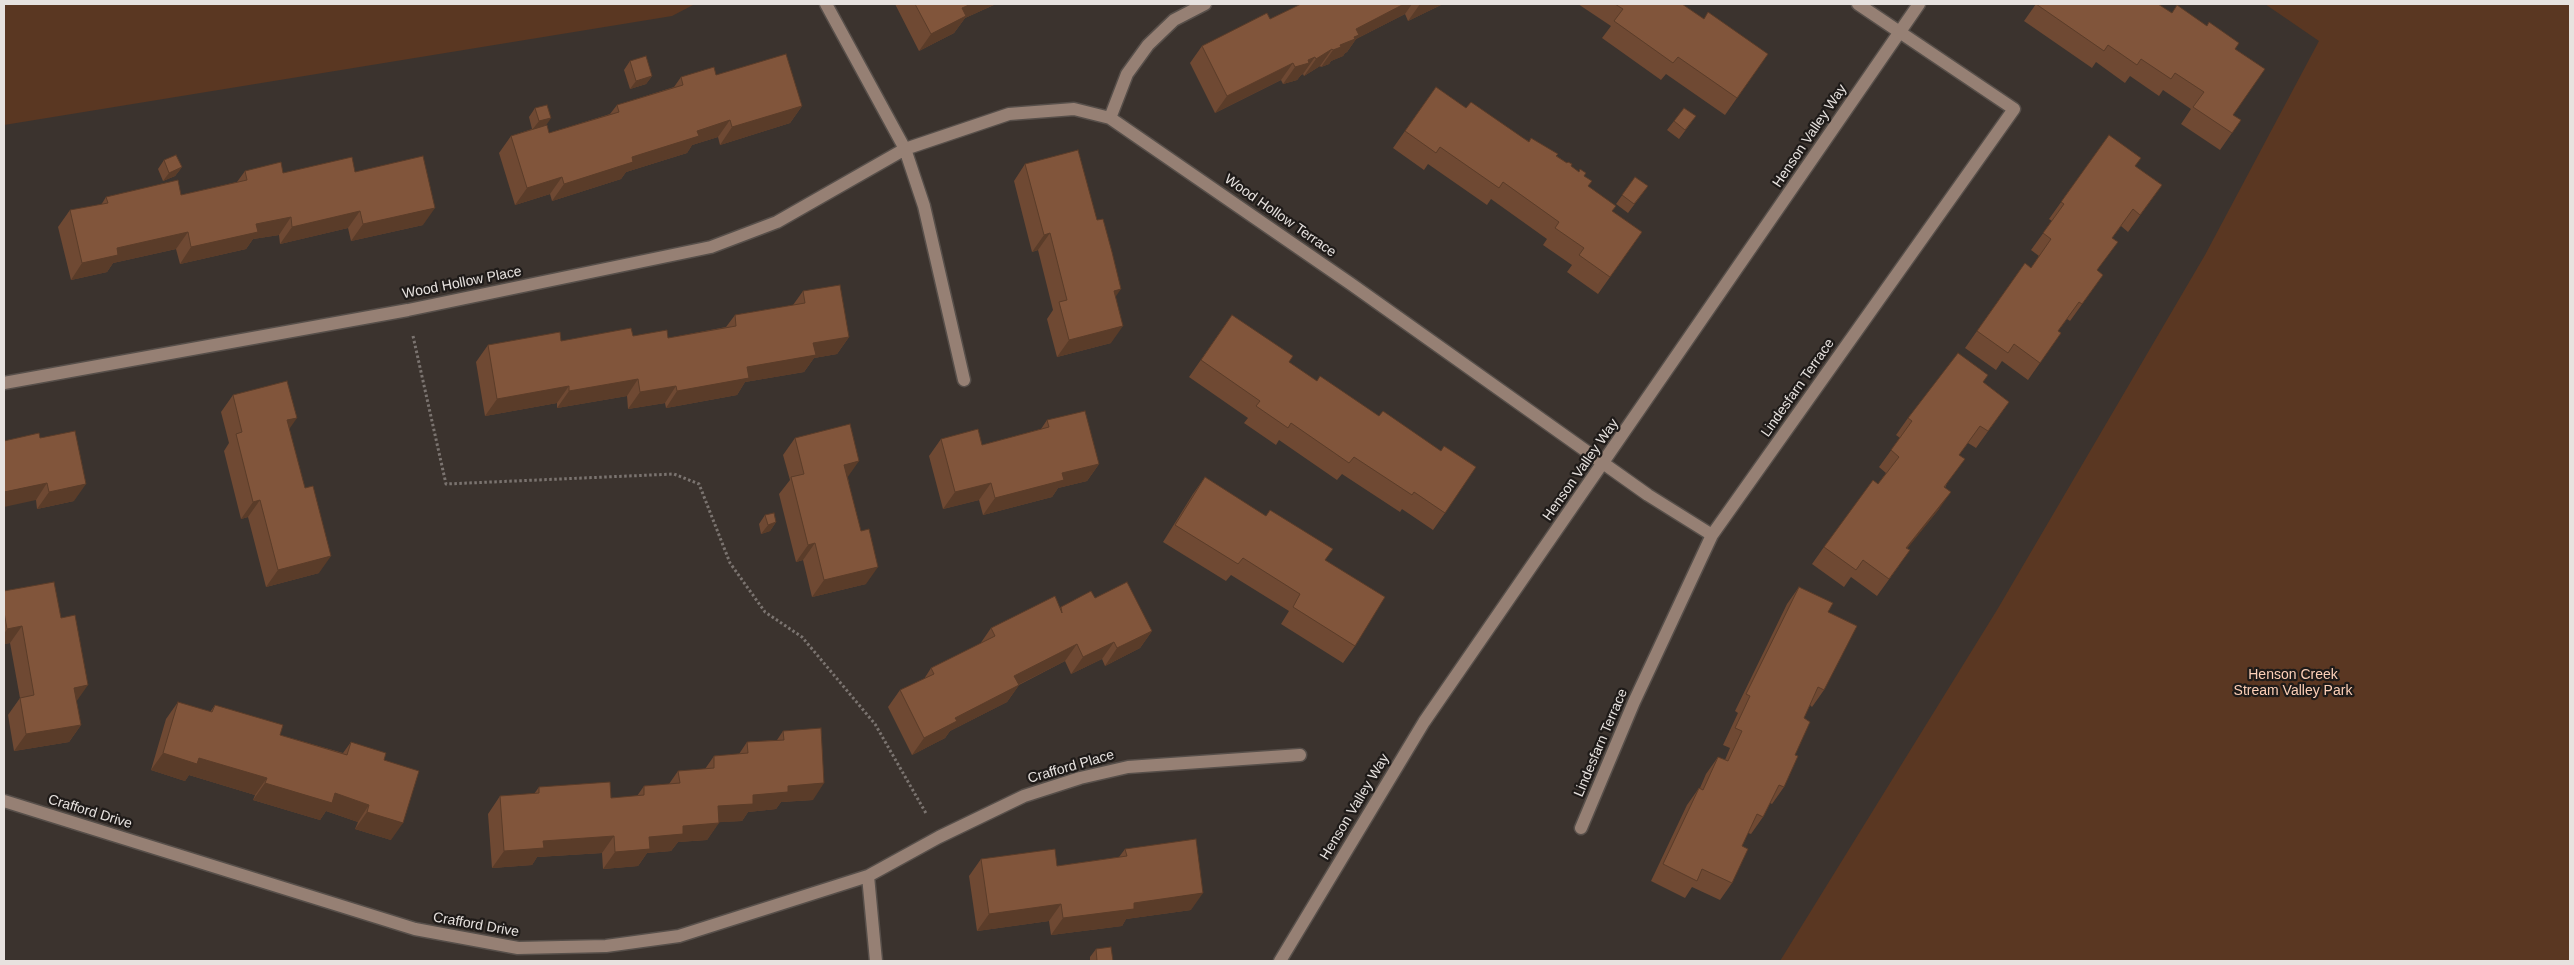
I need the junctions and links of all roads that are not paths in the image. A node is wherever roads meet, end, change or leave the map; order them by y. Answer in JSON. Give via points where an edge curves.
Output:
{"nodes":[{"id":1,"x":826,"y":4,"type":"edge"},
{"id":2,"x":1205,"y":4,"type":"edge"},
{"id":3,"x":1858,"y":4,"type":"edge"},
{"id":4,"x":1919,"y":4,"type":"edge"},
{"id":5,"x":1899,"y":32,"type":"junction"},
{"id":6,"x":1110,"y":118,"type":"junction"},
{"id":7,"x":905,"y":149,"type":"junction"},
{"id":8,"x":964,"y":380,"type":"dead end"},
{"id":9,"x":4,"y":383,"type":"edge"},
{"id":10,"x":1604,"y":464,"type":"junction"},
{"id":11,"x":1712,"y":535,"type":"junction"},
{"id":12,"x":1300,"y":755,"type":"dead end"},
{"id":13,"x":4,"y":800,"type":"edge"},
{"id":14,"x":1581,"y":828,"type":"dead end"},
{"id":15,"x":868,"y":876,"type":"junction"},
{"id":16,"x":876,"y":961,"type":"edge"},
{"id":17,"x":1280,"y":961,"type":"edge"}],
"edges":[{"from":1,"to":7,"type":"street"},
{"from":2,"to":6,"type":"street","via":[[1174,20],[1148,45],[1127,74]]},
{"from":3,"to":5,"type":"street"},
{"from":4,"to":5,"type":"street","name":"Henson Valley Way"},
{"from":5,"to":10,"type":"street","name":"Henson Valley Way"},
{"from":5,"to":11,"type":"street","name":"Lindesfarn Terrace","via":[[2014,109]]},
{"from":6,"to":7,"type":"street","name":"Wood Hollow Terrace","via":[[1074,109],[1010,114]]},
{"from":6,"to":10,"type":"street","name":"Wood Hollow Terrace","via":[[1352,284]]},
{"from":7,"to":8,"type":"street","via":[[924,206]]},
{"from":7,"to":9,"type":"street","name":"Wood Hollow Place","via":[[777,222],[711,247],[408,310]]},
{"from":10,"to":11,"type":"street","name":"Wood Hollow Terrace"},
{"from":10,"to":17,"type":"street","name":"Henson Valley Way","via":[[1424,722]]},
{"from":11,"to":14,"type":"street","name":"Lindesfarn Terrace","via":[[1634,702]]},
{"from":12,"to":15,"type":"street","name":"Crafford Place","via":[[1128,767],[1080,778],[1024,796]]},
{"from":13,"to":15,"type":"street","name":"Crafford Drive","via":[[415,929],[518,948],[606,946],[679,936]]},
{"from":15,"to":16,"type":"street"}]}
